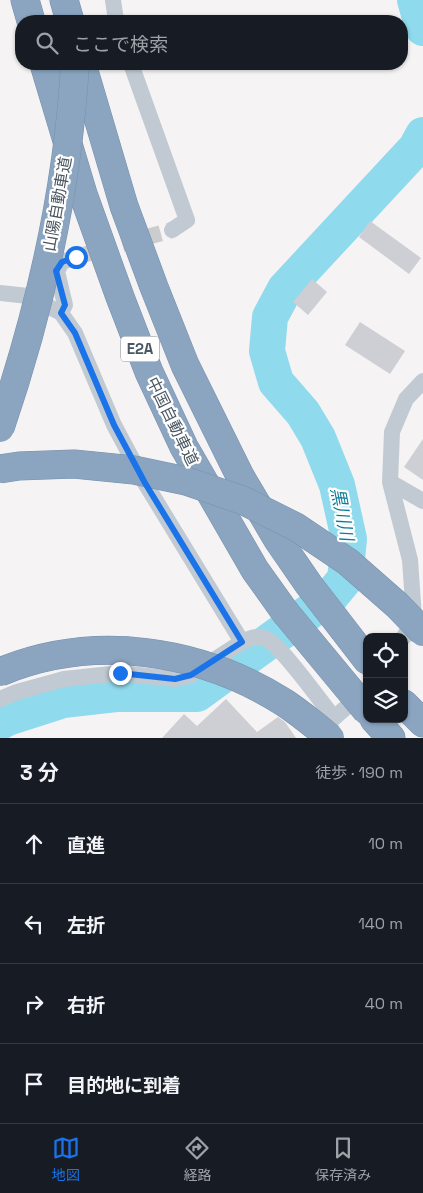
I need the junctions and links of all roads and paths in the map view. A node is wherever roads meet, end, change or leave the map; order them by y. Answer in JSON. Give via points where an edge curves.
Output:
{"nodes":[{"id":1,"x":25,"y":0,"type":"edge"},
{"id":2,"x":64,"y":0,"type":"edge"},
{"id":3,"x":78,"y":0,"type":"edge"},
{"id":4,"x":113,"y":0,"type":"edge"},
{"id":5,"x":30,"y":15,"type":"edge"},
{"id":6,"x":68,"y":15,"type":"edge"},
{"id":7,"x":77,"y":15,"type":"edge"},
{"id":8,"x":115,"y":15,"type":"edge"},
{"id":9,"x":46,"y":70,"type":"edge"},
{"id":10,"x":75,"y":70,"type":"edge"},
{"id":11,"x":84,"y":70,"type":"edge"},
{"id":12,"x":133,"y":70,"type":"edge"},
{"id":13,"x":172,"y":230,"type":"tunnel mouth"},
{"id":14,"x":76,"y":257,"type":"tunnel mouth"},
{"id":15,"x":0,"y":293,"type":"edge"},
{"id":16,"x":61,"y":313,"type":"junction"},
{"id":17,"x":423,"y":381,"type":"edge"},
{"id":18,"x":0,"y":428,"type":"edge"},
{"id":19,"x":0,"y":469,"type":"edge"},
{"id":20,"x":390,"y":482,"type":"junction"},
{"id":21,"x":423,"y":500,"type":"edge"},
{"id":22,"x":423,"y":632,"type":"edge"},
{"id":23,"x":406,"y":633,"type":"edge"},
{"id":24,"x":242,"y":642,"type":"junction"},
{"id":25,"x":363,"y":655,"type":"edge"},
{"id":26,"x":0,"y":672,"type":"edge"},
{"id":27,"x":363,"y":693,"type":"edge"},
{"id":28,"x":0,"y":699,"type":"edge"},
{"id":29,"x":363,"y":706,"type":"edge"},
{"id":30,"x":408,"y":708,"type":"edge"},
{"id":31,"x":378,"y":723,"type":"edge"},
{"id":32,"x":423,"y":723,"type":"edge"},
{"id":33,"x":332,"y":728,"type":"edge"},
{"id":34,"x":316,"y":738,"type":"edge"},
{"id":35,"x":391,"y":738,"type":"edge"}],
"edges":[{"from":1,"to":5,"type":"highway"},
{"from":2,"to":6,"type":"highway"},
{"from":3,"to":7,"type":"highway"},
{"from":4,"to":8,"type":"street"},
{"from":9,"to":29,"type":"highway","name":"中国自動車道","number":"E2A","bridge":true,"via":[[83,194],[120,297],[149,372],[184,447],[255,570],[285,612]]},
{"from":10,"to":18,"type":"highway","name":"山陽自動車道","bridge":true,"via":[[56,216],[31,326]]},
{"from":11,"to":25,"type":"highway","number":"E2A","via":[[124,206],[185,365],[240,476],[278,540]]},
{"from":12,"to":13,"type":"street","via":[[187,220]]},
{"from":14,"to":16,"type":"street","via":[[62,262],[56,271],[65,305]]},
{"from":15,"to":16,"type":"street","via":[[28,296]]},
{"from":16,"to":24,"type":"street","via":[[75,333],[114,425],[145,483]]},
{"from":17,"to":20,"type":"street","via":[[406,399],[392,432]]},
{"from":19,"to":22,"type":"highway","bridge":true,"via":[[74,464],[134,470],[186,481],[242,500],[296,527],[348,562],[397,604]]},
{"from":20,"to":21,"type":"street"},
{"from":20,"to":23,"type":"street","via":[[410,560],[414,616]]},
{"from":24,"to":28,"type":"street","via":[[191,675],[175,679],[120,673],[64,679]]},
{"from":24,"to":33,"type":"street","via":[[252,637],[264,638],[279,649]]},
{"from":26,"to":33,"type":"highway","bridge":true,"via":[[55,655],[99,650],[144,652],[186,659],[257,687]]},
{"from":27,"to":33,"type":"street"},
{"from":30,"to":32,"type":"highway"},
{"from":31,"to":35,"type":"highway"},
{"from":33,"to":34,"type":"street"}]}
